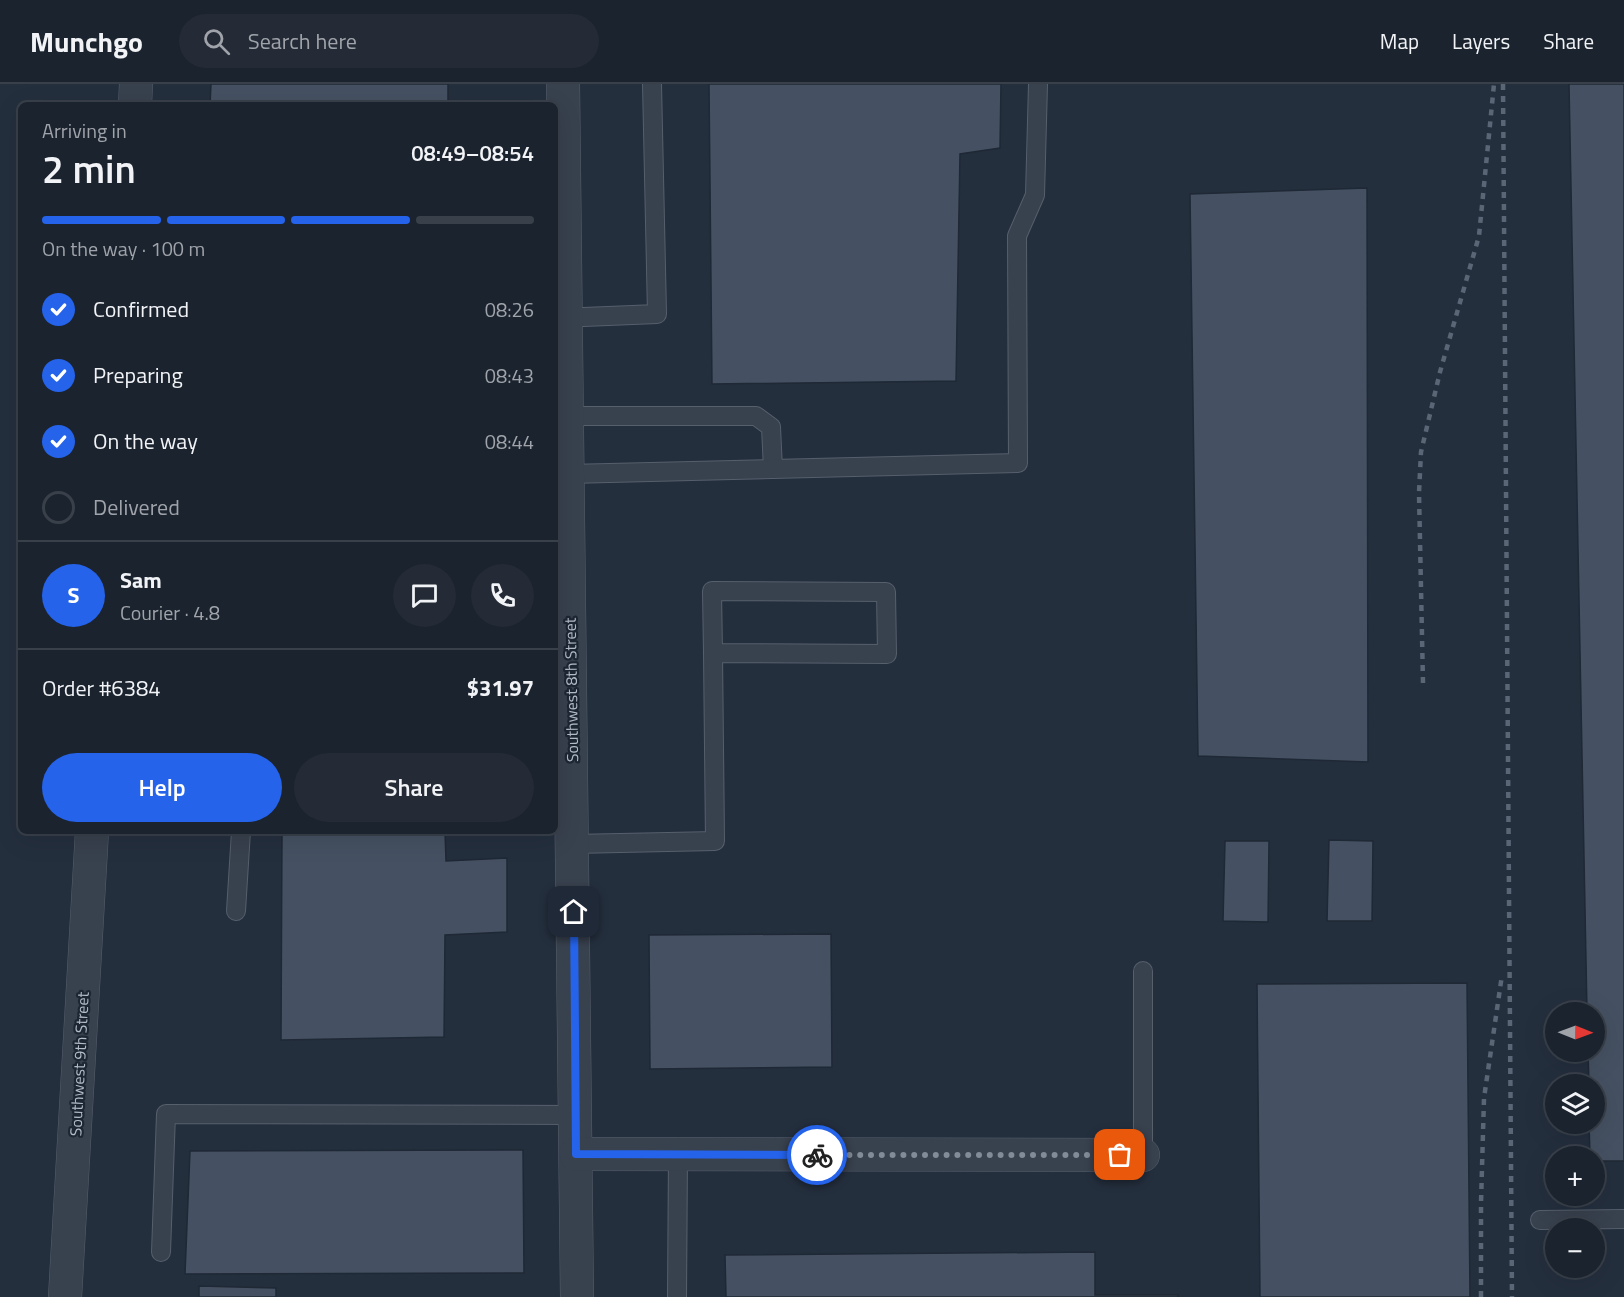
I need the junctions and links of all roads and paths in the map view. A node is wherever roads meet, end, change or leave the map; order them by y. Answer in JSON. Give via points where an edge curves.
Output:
{"nodes":[{"id":1,"x":136,"y":84,"type":"edge"},
{"id":2,"x":563,"y":84,"type":"edge"},
{"id":3,"x":652,"y":84,"type":"edge"},
{"id":4,"x":1038,"y":84,"type":"edge"},
{"id":5,"x":135,"y":102,"type":"edge"},
{"id":6,"x":561,"y":318,"type":"edge"},
{"id":7,"x":567,"y":416,"type":"junction"},
{"id":8,"x":773,"y":469,"type":"junction"},
{"id":9,"x":568,"y":474,"type":"junction"},
{"id":10,"x":562,"y":523,"type":"edge"},
{"id":11,"x":713,"y":653,"type":"junction"},
{"id":12,"x":563,"y":679,"type":"edge"},
{"id":13,"x":92,"y":834,"type":"edge"},
{"id":14,"x":241,"y":834,"type":"edge"},
{"id":15,"x":573,"y":844,"type":"junction"},
{"id":16,"x":236,"y":911,"type":"dead end"},
{"id":17,"x":1143,"y":971,"type":"dead end"},
{"id":18,"x":576,"y":1115,"type":"junction"},
{"id":19,"x":576,"y":1154,"type":"junction"},
{"id":20,"x":678,"y":1154,"type":"junction"},
{"id":21,"x":1143,"y":1155,"type":"joint"},
{"id":22,"x":1624,"y":1219,"type":"edge"},
{"id":23,"x":1540,"y":1220,"type":"dead end"},
{"id":24,"x":161,"y":1252,"type":"dead end"},
{"id":25,"x":65,"y":1297,"type":"edge"},
{"id":26,"x":577,"y":1297,"type":"edge"},
{"id":27,"x":677,"y":1297,"type":"edge"}],
"edges":[{"from":1,"to":5,"type":"street"},
{"from":2,"to":6,"type":"street","name":"Southwest 8th Street"},
{"from":3,"to":6,"type":"lane","via":[[657,314]]},
{"from":4,"to":8,"type":"lane","via":[[1035,195],[1017,236],[1018,463]]},
{"from":6,"to":7,"type":"street","name":"Southwest 8th Street"},
{"from":7,"to":8,"type":"lane","via":[[756,416],[771,427]]},
{"from":7,"to":9,"type":"street","name":"Southwest 8th Street"},
{"from":8,"to":9,"type":"lane"},
{"from":9,"to":10,"type":"street","name":"Southwest 8th Street"},
{"from":10,"to":12,"type":"street","name":"Southwest 8th Street"},
{"from":11,"to":11,"type":"lane","via":[[887,654],[886,592],[712,591]]},
{"from":11,"to":15,"type":"lane","via":[[715,841]]},
{"from":12,"to":15,"type":"street","name":"Southwest 8th Street"},
{"from":13,"to":25,"type":"street","name":"Southwest 9th Street"},
{"from":14,"to":16,"type":"lane"},
{"from":15,"to":18,"type":"street","name":"Southwest 8th Street"},
{"from":17,"to":21,"type":"lane"},
{"from":18,"to":19,"type":"street","name":"Southwest 8th Street"},
{"from":18,"to":24,"type":"lane","via":[[166,1114]]},
{"from":19,"to":20,"type":"street"},
{"from":19,"to":26,"type":"street","name":"Southwest 8th Street"},
{"from":20,"to":21,"type":"street"},
{"from":20,"to":27,"type":"lane"},
{"from":22,"to":23,"type":"lane"}]}
